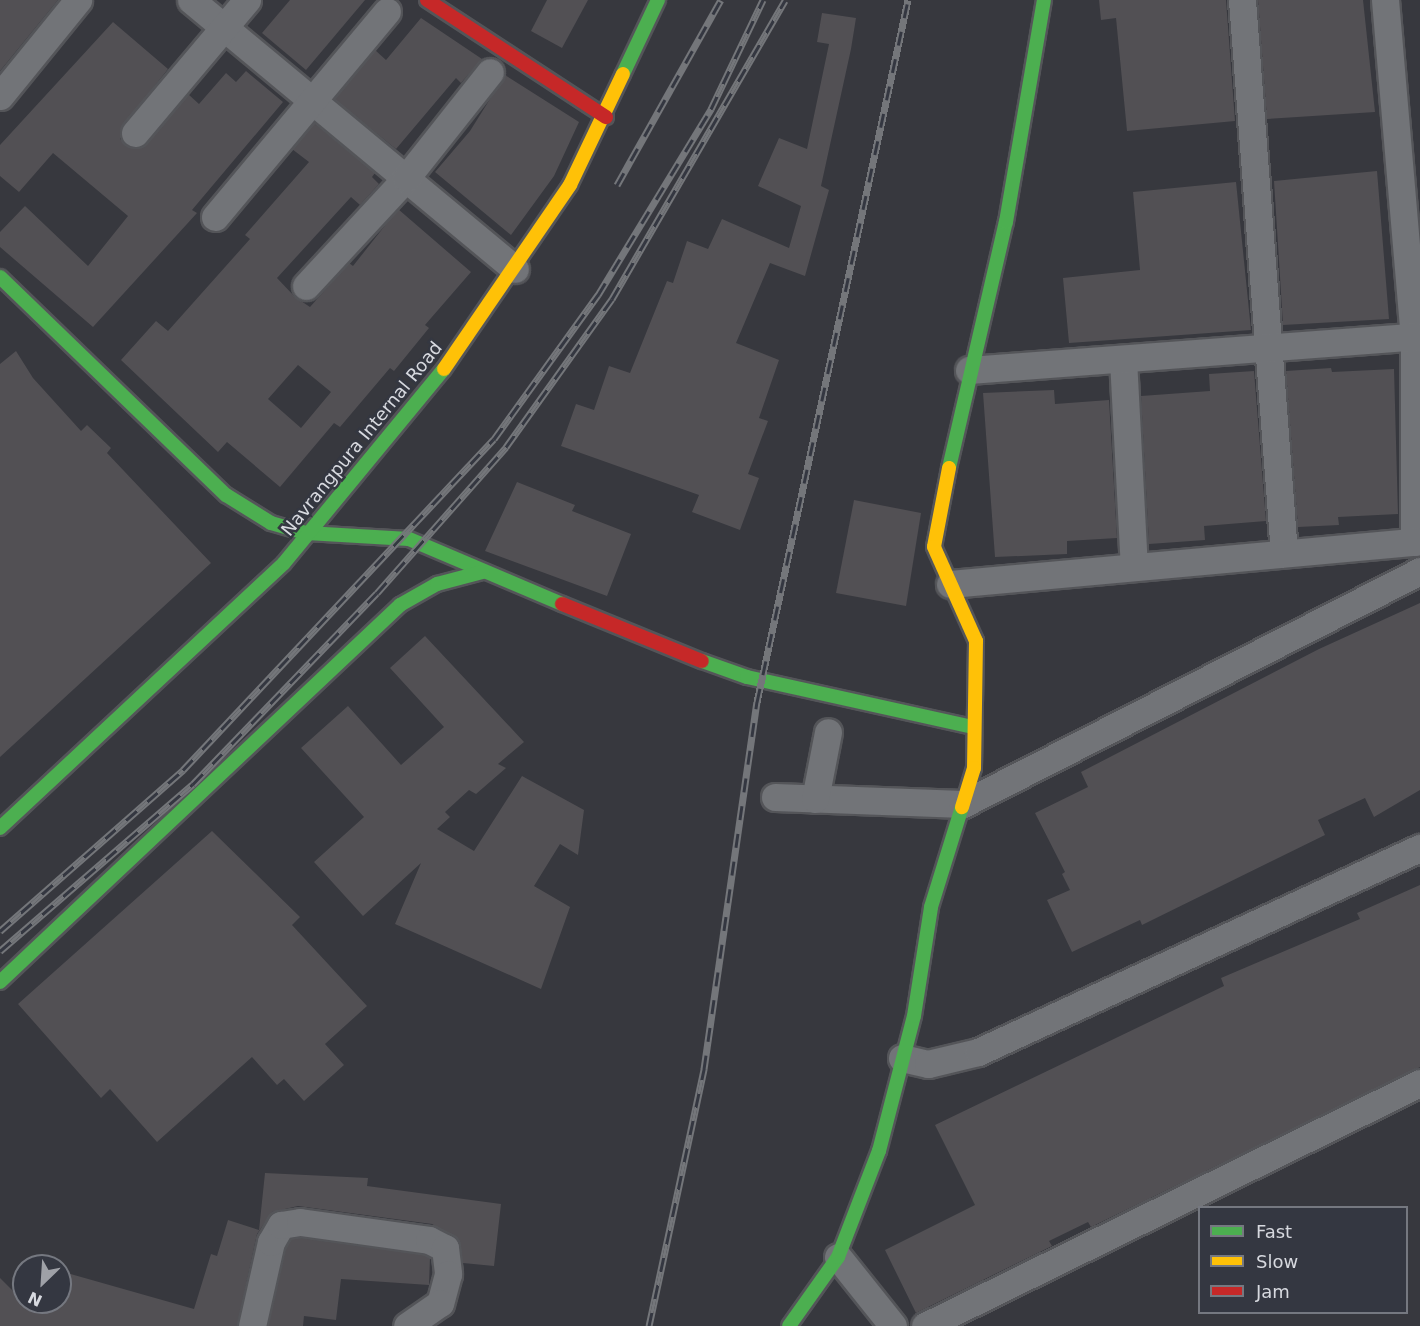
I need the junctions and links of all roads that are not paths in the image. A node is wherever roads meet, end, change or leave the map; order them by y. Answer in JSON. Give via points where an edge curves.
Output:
{"nodes":[{"id":1,"x":78,"y":0,"type":"edge"},
{"id":2,"x":191,"y":0,"type":"edge"},
{"id":3,"x":247,"y":0,"type":"edge"},
{"id":4,"x":427,"y":0,"type":"edge"},
{"id":5,"x":658,"y":0,"type":"edge"},
{"id":6,"x":1044,"y":0,"type":"edge"},
{"id":7,"x":1242,"y":0,"type":"edge"},
{"id":8,"x":1385,"y":0,"type":"edge"},
{"id":9,"x":387,"y":11,"type":"dead end"},
{"id":10,"x":225,"y":28,"type":"junction"},
{"id":11,"x":490,"y":72,"type":"dead end"},
{"id":12,"x":0,"y":96,"type":"edge"},
{"id":13,"x":312,"y":100,"type":"junction"},
{"id":14,"x":606,"y":117,"type":"junction"},
{"id":15,"x":135,"y":133,"type":"dead end"},
{"id":16,"x":406,"y":178,"type":"junction"},
{"id":17,"x":216,"y":217,"type":"dead end"},
{"id":18,"x":515,"y":269,"type":"junction"},
{"id":19,"x":306,"y":286,"type":"dead end"},
{"id":20,"x":6,"y":292,"type":"edge"},
{"id":21,"x":1417,"y":336,"type":"edge"},
{"id":22,"x":1270,"y":348,"type":"junction"},
{"id":23,"x":1123,"y":359,"type":"junction"},
{"id":24,"x":969,"y":370,"type":"junction"},
{"id":25,"x":307,"y":533,"type":"junction"},
{"id":26,"x":1417,"y":542,"type":"edge"},
{"id":27,"x":1284,"y":553,"type":"junction"},
{"id":28,"x":1134,"y":567,"type":"junction"},
{"id":29,"x":1420,"y":571,"type":"edge"},
{"id":30,"x":482,"y":572,"type":"junction"},
{"id":31,"x":950,"y":584,"type":"junction"},
{"id":32,"x":972,"y":727,"type":"junction"},
{"id":33,"x":828,"y":732,"type":"dead end"},
{"id":34,"x":775,"y":797,"type":"dead end"},
{"id":35,"x":815,"y":799,"type":"junction"},
{"id":36,"x":963,"y":804,"type":"junction"},
{"id":37,"x":0,"y":828,"type":"edge"},
{"id":38,"x":1420,"y":848,"type":"edge"},
{"id":39,"x":0,"y":982,"type":"edge"},
{"id":40,"x":902,"y":1058,"type":"junction"},
{"id":41,"x":1420,"y":1083,"type":"edge"},
{"id":42,"x":838,"y":1257,"type":"junction"},
{"id":43,"x":252,"y":1326,"type":"edge"},
{"id":44,"x":407,"y":1326,"type":"edge"},
{"id":45,"x":789,"y":1326,"type":"edge"},
{"id":46,"x":892,"y":1326,"type":"edge"},
{"id":47,"x":925,"y":1326,"type":"edge"}],
"edges":[{"from":1,"to":12,"type":"street"},
{"from":2,"to":10,"type":"street"},
{"from":3,"to":10,"type":"street"},
{"from":4,"to":14,"type":"street"},
{"from":5,"to":14,"type":"street","name":"Navrangpura Internal Road"},
{"from":6,"to":24,"type":"street","via":[[1006,222]]},
{"from":7,"to":22,"type":"street"},
{"from":8,"to":21,"type":"street"},
{"from":9,"to":13,"type":"street"},
{"from":10,"to":13,"type":"street"},
{"from":10,"to":15,"type":"street"},
{"from":11,"to":16,"type":"street"},
{"from":13,"to":16,"type":"street"},
{"from":13,"to":17,"type":"street"},
{"from":14,"to":18,"type":"street","name":"Navrangpura Internal Road","via":[[570,185]]},
{"from":16,"to":18,"type":"street"},
{"from":16,"to":19,"type":"street"},
{"from":18,"to":25,"type":"street","name":"Navrangpura Internal Road","via":[[439,377]]},
{"from":20,"to":25,"type":"street","via":[[226,495],[271,523]]},
{"from":21,"to":22,"type":"street"},
{"from":21,"to":26,"type":"street"},
{"from":22,"to":23,"type":"street"},
{"from":22,"to":27,"type":"street"},
{"from":23,"to":24,"type":"street"},
{"from":23,"to":28,"type":"street"},
{"from":24,"to":31,"type":"street","via":[[934,547]]},
{"from":25,"to":30,"type":"street","via":[[409,539]]},
{"from":25,"to":37,"type":"street","name":"Navrangpura Internal Road","via":[[284,563]]},
{"from":26,"to":27,"type":"street"},
{"from":27,"to":28,"type":"street"},
{"from":28,"to":31,"type":"street"},
{"from":29,"to":36,"type":"street"},
{"from":30,"to":32,"type":"street","via":[[747,677]]},
{"from":30,"to":39,"type":"street","via":[[437,584],[400,604]]},
{"from":31,"to":32,"type":"street","via":[[976,641]]},
{"from":32,"to":36,"type":"street","via":[[974,768]]},
{"from":33,"to":35,"type":"street"},
{"from":34,"to":35,"type":"street"},
{"from":35,"to":36,"type":"street"},
{"from":36,"to":40,"type":"street","via":[[931,907]]},
{"from":38,"to":40,"type":"street","via":[[978,1052],[928,1064]]},
{"from":40,"to":42,"type":"street","via":[[879,1151]]},
{"from":41,"to":47,"type":"street"},
{"from":42,"to":45,"type":"street"},
{"from":42,"to":46,"type":"street"},
{"from":43,"to":44,"type":"street","via":[[271,1242],[281,1225],[300,1222],[429,1240],[445,1248],[448,1274],[440,1303]]}]}
